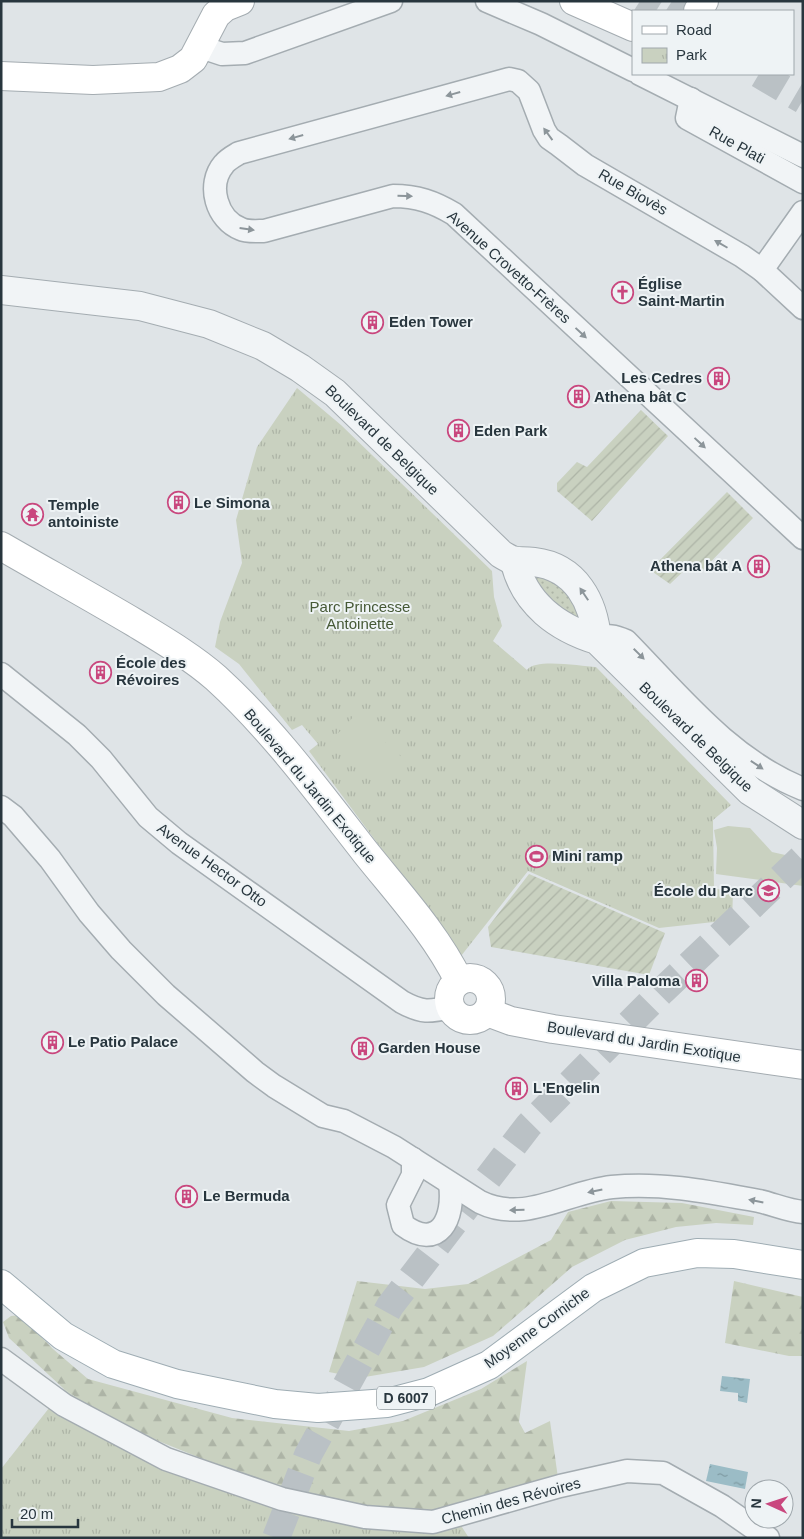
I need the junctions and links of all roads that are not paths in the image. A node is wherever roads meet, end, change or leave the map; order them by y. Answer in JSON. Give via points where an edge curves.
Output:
{"nodes":[{"id":1,"x":240,"y":1,"type":"edge"},
{"id":2,"x":391,"y":1,"type":"edge"},
{"id":3,"x":487,"y":1,"type":"edge"},
{"id":4,"x":574,"y":1,"type":"edge"},
{"id":5,"x":632,"y":27,"type":"edge"},
{"id":6,"x":201,"y":46,"type":"junction"},
{"id":7,"x":632,"y":70,"type":"edge"},
{"id":8,"x":642,"y":75,"type":"edge"},
{"id":9,"x":1,"y":76,"type":"edge"},
{"id":10,"x":529,"y":90,"type":"joint"},
{"id":11,"x":691,"y":99,"type":"junction"},
{"id":12,"x":803,"y":156,"type":"edge"},
{"id":13,"x":803,"y":182,"type":"edge"},
{"id":14,"x":803,"y":212,"type":"edge"},
{"id":15,"x":762,"y":270,"type":"junction"},
{"id":16,"x":1,"y":290,"type":"edge"},
{"id":17,"x":803,"y":308,"type":"edge"},
{"id":18,"x":803,"y":538,"type":"edge"},
{"id":19,"x":1,"y":546,"type":"edge"},
{"id":20,"x":515,"y":563,"type":"junction"},
{"id":21,"x":597,"y":640,"type":"junction"},
{"id":22,"x":1,"y":674,"type":"edge"},
{"id":23,"x":803,"y":789,"type":"edge"},
{"id":24,"x":1,"y":807,"type":"edge"},
{"id":25,"x":803,"y":825,"type":"edge"},
{"id":26,"x":459,"y":981,"type":"junction"},
{"id":27,"x":451,"y":1007,"type":"junction"},
{"id":28,"x":487,"y":1012,"type":"junction"},
{"id":29,"x":803,"y":1065,"type":"edge"},
{"id":30,"x":412,"y":1159,"type":"junction"},
{"id":31,"x":450,"y":1184,"type":"junction"},
{"id":32,"x":803,"y":1212,"type":"edge"},
{"id":33,"x":803,"y":1265,"type":"edge"},
{"id":34,"x":1,"y":1284,"type":"edge"},
{"id":35,"x":1,"y":1359,"type":"edge"},
{"id":36,"x":768,"y":1538,"type":"edge"}],
"edges":[{"from":1,"to":6,"type":"main road","via":[[216,15]]},
{"from":2,"to":6,"type":"street","via":[[245,53],[222,54]]},
{"from":3,"to":7,"type":"street"},
{"from":4,"to":5,"type":"main road"},
{"from":6,"to":9,"type":"main road","via":[[193,59],[180,69],[160,77],[93,80]]},
{"from":8,"to":11,"type":"street"},
{"from":15,"to":10,"type":"street","name":"Rue Biovès","one_way":true,"via":[[585,164],[559,145],[544,130]]},
{"from":10,"to":18,"type":"street","name":"Avenue Crovetto-Frères","one_way":true,"via":[[518,81],[504,79],[239,153],[223,165],[220,172],[216,196],[218,208],[226,221],[242,230],[264,231],[393,196],[413,196],[441,206],[454,214]]},
{"from":11,"to":12,"type":"street"},
{"from":11,"to":13,"type":"street","name":"Rue Plati","via":[[687,118]]},
{"from":14,"to":15,"type":"street"},
{"from":15,"to":17,"type":"street"},
{"from":16,"to":20,"type":"street","name":"Boulevard de Belgique","via":[[140,306],[209,324],[263,346],[335,393],[489,545]]},
{"from":19,"to":26,"type":"main road","name":"Boulevard du Jardin Exotique","via":[[145,629],[216,678],[258,719],[320,795],[409,907]]},
{"from":20,"to":21,"type":"street","name":"Boulevard de Belgique","via":[[519,579],[543,612],[572,631]]},
{"from":21,"to":20,"type":"street","one_way":true,"via":[[595,617],[587,597],[577,584],[553,568],[534,562]]},
{"from":21,"to":23,"type":"street","one_way":true,"via":[[615,636],[626,641],[732,748],[778,779]]},
{"from":21,"to":25,"type":"street","name":"Boulevard de Belgique","via":[[750,791]]},
{"from":22,"to":27,"type":"street","name":"Avenue Hector Otto","via":[[78,735],[148,817],[179,843],[402,1002],[429,1012]]},
{"from":24,"to":30,"type":"street","via":[[50,859],[89,913],[166,995],[274,1086],[323,1116],[371,1133]]},
{"from":26,"to":27,"type":"main road","via":[[449,996]]},
{"from":26,"to":28,"type":"main road","via":[[476,978],[487,985],[492,998]]},
{"from":27,"to":28,"type":"main road","via":[[465,1020],[477,1019]]},
{"from":28,"to":29,"type":"main road","name":"Boulevard du Jardin Exotique","via":[[511,1021],[552,1029]]},
{"from":30,"to":31,"type":"street"},
{"from":30,"to":31,"type":"street","via":[[413,1175],[398,1205],[402,1225],[413,1233],[425,1235],[440,1230],[450,1213]]},
{"from":32,"to":31,"type":"street","one_way":true,"via":[[706,1191],[660,1186],[612,1187],[534,1209],[507,1211],[493,1208]]},
{"from":33,"to":34,"type":"main road","name":"Moyenne Corniche","number":"D 6007","via":[[734,1254],[696,1253],[644,1263],[593,1288],[489,1365],[438,1388],[387,1403],[318,1408],[275,1404],[177,1384],[113,1364],[63,1336]]},
{"from":35,"to":36,"type":"street","name":"Chemin des Révoires","via":[[64,1404],[166,1460],[282,1499],[365,1517],[433,1522],[560,1486],[627,1471],[663,1473],[722,1506]]}]}
